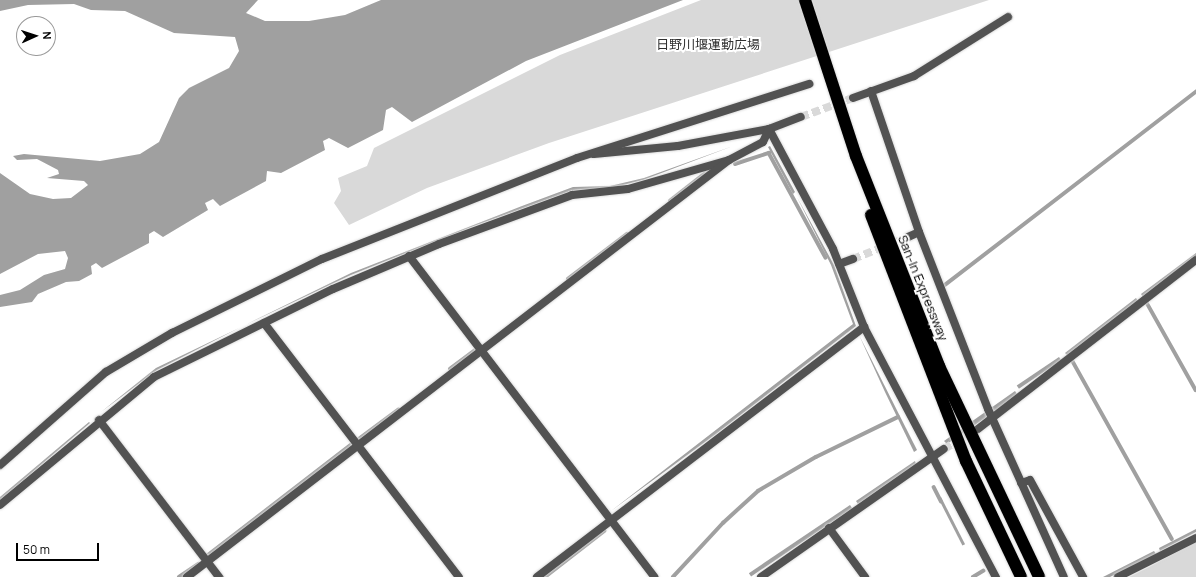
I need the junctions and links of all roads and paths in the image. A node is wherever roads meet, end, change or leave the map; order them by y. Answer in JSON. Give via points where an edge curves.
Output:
{"nodes":[{"id":1,"x":799,"y":0,"type":"edge"},
{"id":2,"x":805,"y":0,"type":"edge"},
{"id":3,"x":1008,"y":17,"type":"dead end"},
{"id":4,"x":821,"y":65,"type":"junction"},
{"id":5,"x":809,"y":84,"type":"dead end"},
{"id":6,"x":871,"y":91,"type":"junction"},
{"id":7,"x":853,"y":98,"type":"tunnel mouth"},
{"id":8,"x":801,"y":117,"type":"tunnel mouth"},
{"id":9,"x":769,"y":129,"type":"junction"},
{"id":10,"x":587,"y":155,"type":"junction"},
{"id":11,"x":730,"y":160,"type":"junction"},
{"id":12,"x":919,"y":232,"type":"junction"},
{"id":13,"x":908,"y":237,"type":"tunnel mouth"},
{"id":14,"x":409,"y":256,"type":"junction"},
{"id":15,"x":853,"y":259,"type":"tunnel mouth"},
{"id":16,"x":1196,"y":260,"type":"edge"},
{"id":17,"x":839,"y":264,"type":"junction"},
{"id":18,"x":264,"y":323,"type":"junction"},
{"id":19,"x":864,"y":326,"type":"junction"},
{"id":20,"x":482,"y":350,"type":"junction"},
{"id":21,"x":990,"y":414,"type":"junction"},
{"id":22,"x":99,"y":420,"type":"junction"},
{"id":23,"x":978,"y":429,"type":"tunnel mouth"},
{"id":24,"x":359,"y":446,"type":"junction"},
{"id":25,"x":944,"y":449,"type":"tunnel mouth"},
{"id":26,"x":930,"y":458,"type":"junction"},
{"id":27,"x":0,"y":465,"type":"edge"},
{"id":28,"x":1021,"y":483,"type":"junction"},
{"id":29,"x":0,"y":505,"type":"edge"},
{"id":30,"x":612,"y":519,"type":"junction"},
{"id":31,"x":829,"y":528,"type":"junction"},
{"id":32,"x":1196,"y":538,"type":"edge"},
{"id":33,"x":207,"y":562,"type":"junction"},
{"id":34,"x":187,"y":577,"type":"edge"},
{"id":35,"x":219,"y":577,"type":"edge"},
{"id":36,"x":459,"y":577,"type":"edge"},
{"id":37,"x":537,"y":577,"type":"edge"},
{"id":38,"x":654,"y":577,"type":"edge"},
{"id":39,"x":761,"y":577,"type":"edge"},
{"id":40,"x":866,"y":577,"type":"edge"},
{"id":41,"x":996,"y":577,"type":"edge"},
{"id":42,"x":1021,"y":577,"type":"edge"},
{"id":43,"x":1039,"y":577,"type":"edge"},
{"id":44,"x":1064,"y":577,"type":"edge"},
{"id":45,"x":1083,"y":577,"type":"edge"},
{"id":46,"x":1118,"y":577,"type":"edge"}],
"edges":[{"from":1,"to":4,"type":"highway","name":"San-In Expressway"},
{"from":2,"to":4,"type":"highway","name":"San-In Expressway"},
{"from":3,"to":6,"type":"street","via":[[914,76]]},
{"from":4,"to":42,"type":"highway","name":"San-In Expressway","via":[[930,371],[966,461]]},
{"from":4,"to":43,"type":"highway","name":"San-In Expressway","via":[[939,366]]},
{"from":5,"to":10,"type":"street"},
{"from":6,"to":7,"type":"street"},
{"from":6,"to":12,"type":"street"},
{"from":8,"to":9,"type":"street"},
{"from":9,"to":10,"type":"street","via":[[678,146]]},
{"from":9,"to":11,"type":"street","via":[[763,142]]},
{"from":9,"to":17,"type":"street"},
{"from":10,"to":27,"type":"street","via":[[368,239],[172,333],[106,372]]},
{"from":11,"to":14,"type":"street","via":[[628,189],[572,195]]},
{"from":11,"to":20,"type":"street"},
{"from":12,"to":13,"type":"street"},
{"from":12,"to":21,"type":"street"},
{"from":14,"to":18,"type":"street"},
{"from":14,"to":20,"type":"street"},
{"from":15,"to":17,"type":"street"},
{"from":16,"to":21,"type":"street"},
{"from":17,"to":19,"type":"street"},
{"from":18,"to":22,"type":"street","via":[[161,373]]},
{"from":18,"to":24,"type":"street"},
{"from":19,"to":26,"type":"street"},
{"from":19,"to":30,"type":"street"},
{"from":20,"to":24,"type":"street"},
{"from":20,"to":30,"type":"street"},
{"from":21,"to":23,"type":"street"},
{"from":21,"to":28,"type":"street"},
{"from":22,"to":29,"type":"street"},
{"from":22,"to":33,"type":"street"},
{"from":24,"to":33,"type":"street"},
{"from":24,"to":36,"type":"street"},
{"from":25,"to":26,"type":"street"},
{"from":26,"to":31,"type":"street"},
{"from":26,"to":41,"type":"street"},
{"from":28,"to":44,"type":"street"},
{"from":28,"to":45,"type":"street","via":[[1030,480]]},
{"from":30,"to":37,"type":"street"},
{"from":30,"to":38,"type":"street"},
{"from":31,"to":39,"type":"street"},
{"from":31,"to":40,"type":"street"},
{"from":32,"to":46,"type":"street"},
{"from":33,"to":34,"type":"street"},
{"from":33,"to":35,"type":"street"}]}
